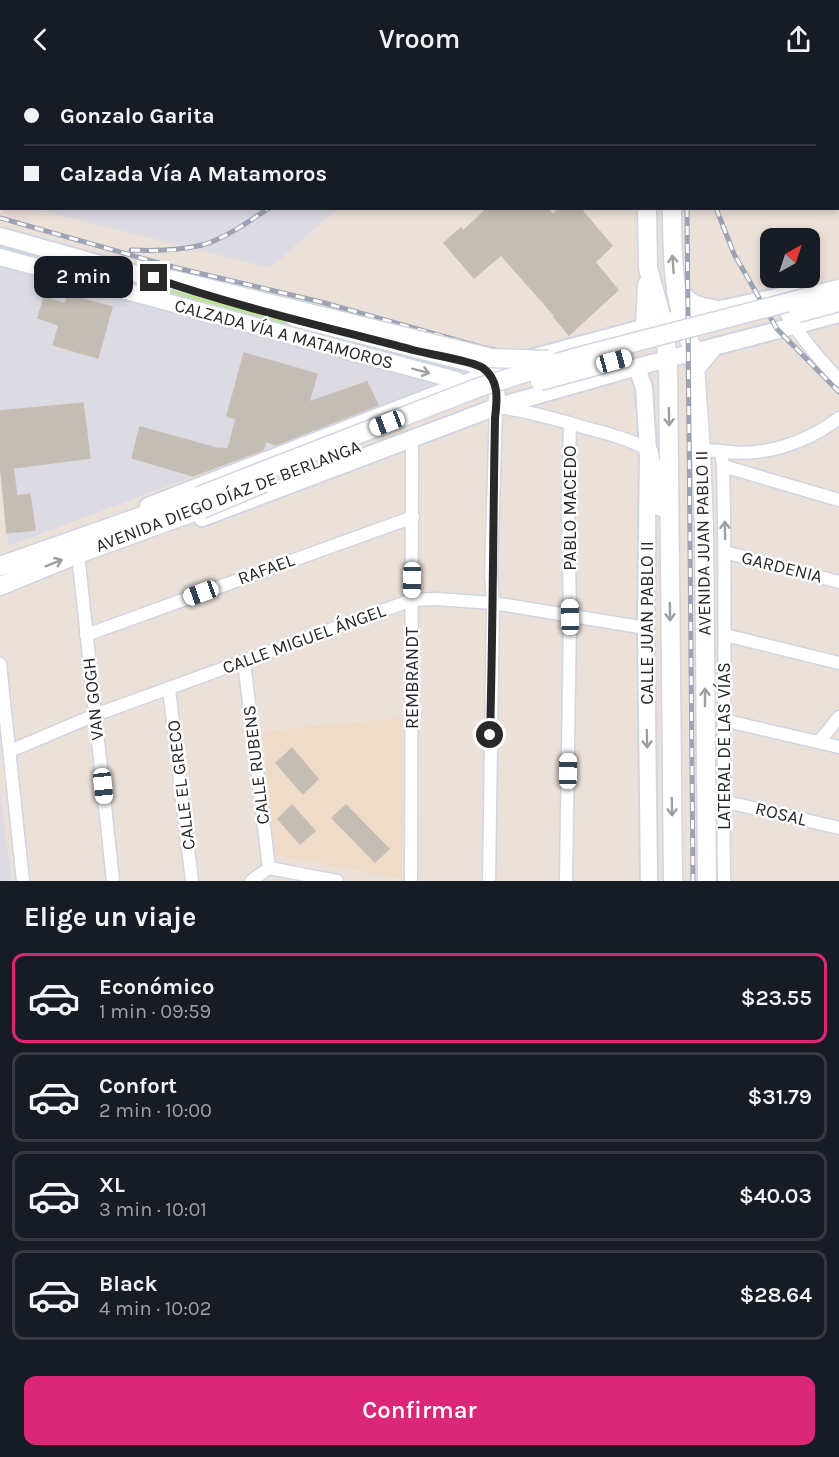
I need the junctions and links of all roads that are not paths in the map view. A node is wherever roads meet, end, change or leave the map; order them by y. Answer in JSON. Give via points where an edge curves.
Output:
{"nodes":[{"id":1,"x":647,"y":210,"type":"edge"},
{"id":2,"x":672,"y":210,"type":"edge"},
{"id":3,"x":0,"y":236,"type":"edge"},
{"id":4,"x":25,"y":243,"type":"junction"},
{"id":5,"x":0,"y":257,"type":"edge"},
{"id":6,"x":22,"y":263,"type":"junction"},
{"id":7,"x":154,"y":278,"type":"junction"},
{"id":8,"x":839,"y":282,"type":"edge"},
{"id":9,"x":839,"y":289,"type":"edge"},
{"id":10,"x":806,"y":291,"type":"junction"},
{"id":11,"x":676,"y":292,"type":"junction"},
{"id":12,"x":776,"y":296,"type":"junction"},
{"id":13,"x":839,"y":302,"type":"edge"},
{"id":14,"x":716,"y":310,"type":"junction"},
{"id":15,"x":839,"y":314,"type":"edge"},
{"id":16,"x":683,"y":318,"type":"junction"},
{"id":17,"x":821,"y":319,"type":"junction"},
{"id":18,"x":654,"y":325,"type":"junction"},
{"id":19,"x":793,"y":325,"type":"junction"},
{"id":20,"x":712,"y":349,"type":"joint"},
{"id":21,"x":693,"y":354,"type":"junction"},
{"id":22,"x":527,"y":359,"type":"junction"},
{"id":23,"x":570,"y":359,"type":"junction"},
{"id":24,"x":668,"y":359,"type":"junction"},
{"id":25,"x":637,"y":367,"type":"junction"},
{"id":26,"x":489,"y":374,"type":"junction"},
{"id":27,"x":839,"y":380,"type":"edge"},
{"id":28,"x":464,"y":384,"type":"junction"},
{"id":29,"x":435,"y":394,"type":"junction"},
{"id":30,"x":543,"y":394,"type":"junction"},
{"id":31,"x":492,"y":402,"type":"junction"},
{"id":32,"x":839,"y":418,"type":"edge"},
{"id":33,"x":570,"y":423,"type":"junction"},
{"id":34,"x":450,"y":424,"type":"junction"},
{"id":35,"x":412,"y":440,"type":"junction"},
{"id":36,"x":648,"y":450,"type":"junction"},
{"id":37,"x":701,"y":450,"type":"junction"},
{"id":38,"x":721,"y":451,"type":"junction"},
{"id":39,"x":723,"y":466,"type":"junction"},
{"id":40,"x":839,"y":500,"type":"edge"},
{"id":41,"x":200,"y":502,"type":"junction"},
{"id":42,"x":413,"y":517,"type":"junction"},
{"id":43,"x":130,"y":527,"type":"junction"},
{"id":44,"x":669,"y":534,"type":"junction"},
{"id":45,"x":725,"y":552,"type":"junction"},
{"id":46,"x":78,"y":554,"type":"junction"},
{"id":47,"x":0,"y":566,"type":"edge"},
{"id":48,"x":839,"y":582,"type":"edge"},
{"id":49,"x":0,"y":586,"type":"edge"},
{"id":50,"x":412,"y":600,"type":"junction"},
{"id":51,"x":493,"y":603,"type":"junction"},
{"id":52,"x":570,"y":617,"type":"junction"},
{"id":53,"x":646,"y":628,"type":"junction"},
{"id":54,"x":86,"y":635,"type":"junction"},
{"id":55,"x":725,"y":635,"type":"junction"},
{"id":56,"x":244,"y":662,"type":"junction"},
{"id":57,"x":839,"y":663,"type":"edge"},
{"id":58,"x":0,"y":664,"type":"edge"},
{"id":59,"x":169,"y":689,"type":"junction"},
{"id":60,"x":95,"y":715,"type":"junction"},
{"id":61,"x":839,"y":717,"type":"edge"},
{"id":62,"x":723,"y":720,"type":"junction"},
{"id":63,"x":819,"y":742,"type":"junction"},
{"id":64,"x":839,"y":747,"type":"edge"},
{"id":65,"x":10,"y":751,"type":"junction"},
{"id":66,"x":714,"y":800,"type":"junction"},
{"id":67,"x":839,"y":828,"type":"edge"},
{"id":68,"x":673,"y":850,"type":"junction"},
{"id":69,"x":269,"y":868,"type":"junction"},
{"id":70,"x":23,"y":881,"type":"edge"},
{"id":71,"x":112,"y":881,"type":"edge"},
{"id":72,"x":192,"y":881,"type":"edge"},
{"id":73,"x":251,"y":881,"type":"edge"},
{"id":74,"x":337,"y":881,"type":"edge"},
{"id":75,"x":411,"y":881,"type":"edge"},
{"id":76,"x":489,"y":881,"type":"edge"},
{"id":77,"x":566,"y":881,"type":"edge"},
{"id":78,"x":649,"y":881,"type":"edge"},
{"id":79,"x":667,"y":881,"type":"edge"},
{"id":80,"x":673,"y":881,"type":"edge"},
{"id":81,"x":707,"y":881,"type":"edge"},
{"id":82,"x":724,"y":881,"type":"edge"}],
"edges":[{"from":1,"to":18,"type":"main road","name":"AVENIDA JUAN PABLO II"},
{"from":11,"to":2,"type":"main road","name":"AVENIDA JUAN PABLO II","one_way":true},
{"from":3,"to":4,"type":"street","name":"CALZADA VÍA A MATAMOROS"},
{"from":4,"to":6,"type":"street","via":[[20,250]]},
{"from":4,"to":7,"type":"street","name":"CALZADA VÍA A MATAMOROS"},
{"from":5,"to":6,"type":"street","name":"CALZADA VÍA A MATAMOROS"},
{"from":6,"to":28,"type":"street","name":"CALZADA VÍA A MATAMOROS","one_way":true},
{"from":7,"to":23,"type":"main road","bridge":true,"via":[[491,358]]},
{"from":7,"to":26,"type":"street","name":"CALZADA VÍA A MATAMOROS","via":[[478,366]]},
{"from":8,"to":10,"type":"street"},
{"from":9,"to":23,"type":"main road","name":"AVENIDA DIEGO DÍAZ DE BERLANGA","bridge":true},
{"from":10,"to":12,"type":"street"},
{"from":10,"to":17,"type":"street","via":[[796,302],[796,311],[806,318]]},
{"from":11,"to":14,"type":"main road","via":[[695,305]]},
{"from":11,"to":16,"type":"main road","name":"AVENIDA JUAN PABLO II"},
{"from":12,"to":14,"type":"street"},
{"from":12,"to":19,"type":"street"},
{"from":13,"to":41,"type":"main road","name":"AVENIDA DIEGO DÍAZ DE BERLANGA","bridge":true,"via":[[506,391]]},
{"from":14,"to":16,"type":"street"},
{"from":14,"to":21,"type":"main road"},
{"from":15,"to":17,"type":"street"},
{"from":16,"to":18,"type":"street"},
{"from":16,"to":21,"type":"main road","name":"AVENIDA JUAN PABLO II"},
{"from":17,"to":19,"type":"street"},
{"from":18,"to":22,"type":"street"},
{"from":18,"to":24,"type":"main road","name":"AVENIDA JUAN PABLO II"},
{"from":19,"to":20,"type":"street"},
{"from":19,"to":27,"type":"street"},
{"from":20,"to":21,"type":"main road"},
{"from":21,"to":24,"type":"main road"},
{"from":21,"to":37,"type":"main road","name":"AVENIDA JUAN PABLO II"},
{"from":22,"to":26,"type":"street"},
{"from":22,"to":30,"type":"street"},
{"from":23,"to":41,"type":"main road","name":"AVENIDA DIEGO DÍAZ DE BERLANGA","bridge":true,"via":[[453,397]]},
{"from":24,"to":25,"type":"street"},
{"from":24,"to":44,"type":"main road","name":"AVENIDA JUAN PABLO II","one_way":true},
{"from":25,"to":30,"type":"street"},
{"from":25,"to":36,"type":"street","name":"CALLE JUAN PABLO II","via":[[644,387]]},
{"from":26,"to":28,"type":"street"},
{"from":26,"to":31,"type":"street","via":[[496,388]]},
{"from":28,"to":29,"type":"street"},
{"from":28,"to":31,"type":"street","name":"CALZADA VÍA A MATAMOROS"},
{"from":29,"to":34,"type":"street","via":[[451,408]]},
{"from":29,"to":43,"type":"street","via":[[156,502]]},
{"from":30,"to":31,"type":"street"},
{"from":31,"to":33,"type":"street"},
{"from":31,"to":34,"type":"street"},
{"from":31,"to":51,"type":"street"},
{"from":32,"to":38,"type":"street","via":[[796,443],[738,453]]},
{"from":33,"to":36,"type":"street","via":[[634,441]]},
{"from":33,"to":52,"type":"street","name":"PABLO MACEDO"},
{"from":34,"to":35,"type":"street"},
{"from":35,"to":42,"type":"street","name":"REMBRANDT"},
{"from":35,"to":43,"type":"street","via":[[205,517],[156,531]]},
{"from":36,"to":44,"type":"main road"},
{"from":36,"to":53,"type":"street","name":"CALLE JUAN PABLO II"},
{"from":37,"to":38,"type":"street"},
{"from":66,"to":37,"type":"main road","name":"AVENIDA JUAN PABLO II","one_way":true},
{"from":38,"to":39,"type":"street","name":"LATERAL DE LAS VÍAS"},
{"from":39,"to":40,"type":"street"},
{"from":45,"to":39,"type":"street","name":"LATERAL DE LAS VÍAS","one_way":true},
{"from":41,"to":43,"type":"main road","name":"AVENIDA DIEGO DÍAZ DE BERLANGA"},
{"from":42,"to":50,"type":"street","name":"REMBRANDT"},
{"from":42,"to":54,"type":"street","name":"RAFAEL"},
{"from":43,"to":46,"type":"main road","name":"AVENIDA DIEGO DÍAZ DE BERLANGA"},
{"from":43,"to":47,"type":"main road","name":"AVENIDA DIEGO DÍAZ DE BERLANGA"},
{"from":44,"to":68,"type":"main road","name":"AVENIDA JUAN PABLO II","one_way":true},
{"from":45,"to":48,"type":"street","name":"GARDENIA"},
{"from":45,"to":55,"type":"street","name":"LATERAL DE LAS VÍAS"},
{"from":49,"to":46,"type":"main road","name":"AVENIDA DIEGO DÍAZ DE BERLANGA","one_way":true},
{"from":46,"to":54,"type":"street","name":"VAN GOGH"},
{"from":50,"to":51,"type":"street","name":"CALLE MIGUEL ÁNGEL"},
{"from":50,"to":56,"type":"street","name":"CALLE MIGUEL ÁNGEL"},
{"from":50,"to":75,"type":"street","name":"REMBRANDT"},
{"from":51,"to":52,"type":"street","name":"CALLE MIGUEL ÁNGEL"},
{"from":51,"to":76,"type":"street"},
{"from":52,"to":53,"type":"street","name":"CALLE MIGUEL ÁNGEL"},
{"from":52,"to":77,"type":"street","name":"PABLO MACEDO"},
{"from":53,"to":78,"type":"street","name":"CALLE JUAN PABLO II","one_way":true},
{"from":54,"to":60,"type":"street","name":"VAN GOGH"},
{"from":55,"to":57,"type":"street"},
{"from":55,"to":62,"type":"street","name":"LATERAL DE LAS VÍAS"},
{"from":56,"to":59,"type":"street","name":"CALLE MIGUEL ÁNGEL"},
{"from":56,"to":69,"type":"street","name":"CALLE RUBENS"},
{"from":58,"to":65,"type":"street"},
{"from":59,"to":60,"type":"street","name":"CALLE MIGUEL ÁNGEL"},
{"from":59,"to":72,"type":"street","name":"CALLE EL GRECO"},
{"from":60,"to":65,"type":"street","name":"CALLE MIGUEL ÁNGEL"},
{"from":60,"to":71,"type":"street","name":"VAN GOGH"},
{"from":61,"to":63,"type":"street"},
{"from":62,"to":63,"type":"street"},
{"from":62,"to":66,"type":"street","name":"LATERAL DE LAS VÍAS"},
{"from":63,"to":64,"type":"street"},
{"from":65,"to":70,"type":"street"},
{"from":66,"to":67,"type":"street","name":"ROSAL"},
{"from":66,"to":81,"type":"main road","name":"AVENIDA JUAN PABLO II"},
{"from":66,"to":82,"type":"street","name":"LATERAL DE LAS VÍAS"},
{"from":68,"to":79,"type":"main road"},
{"from":68,"to":80,"type":"main road","name":"AVENIDA JUAN PABLO II"},
{"from":69,"to":73,"type":"street"},
{"from":69,"to":74,"type":"street"}]}
